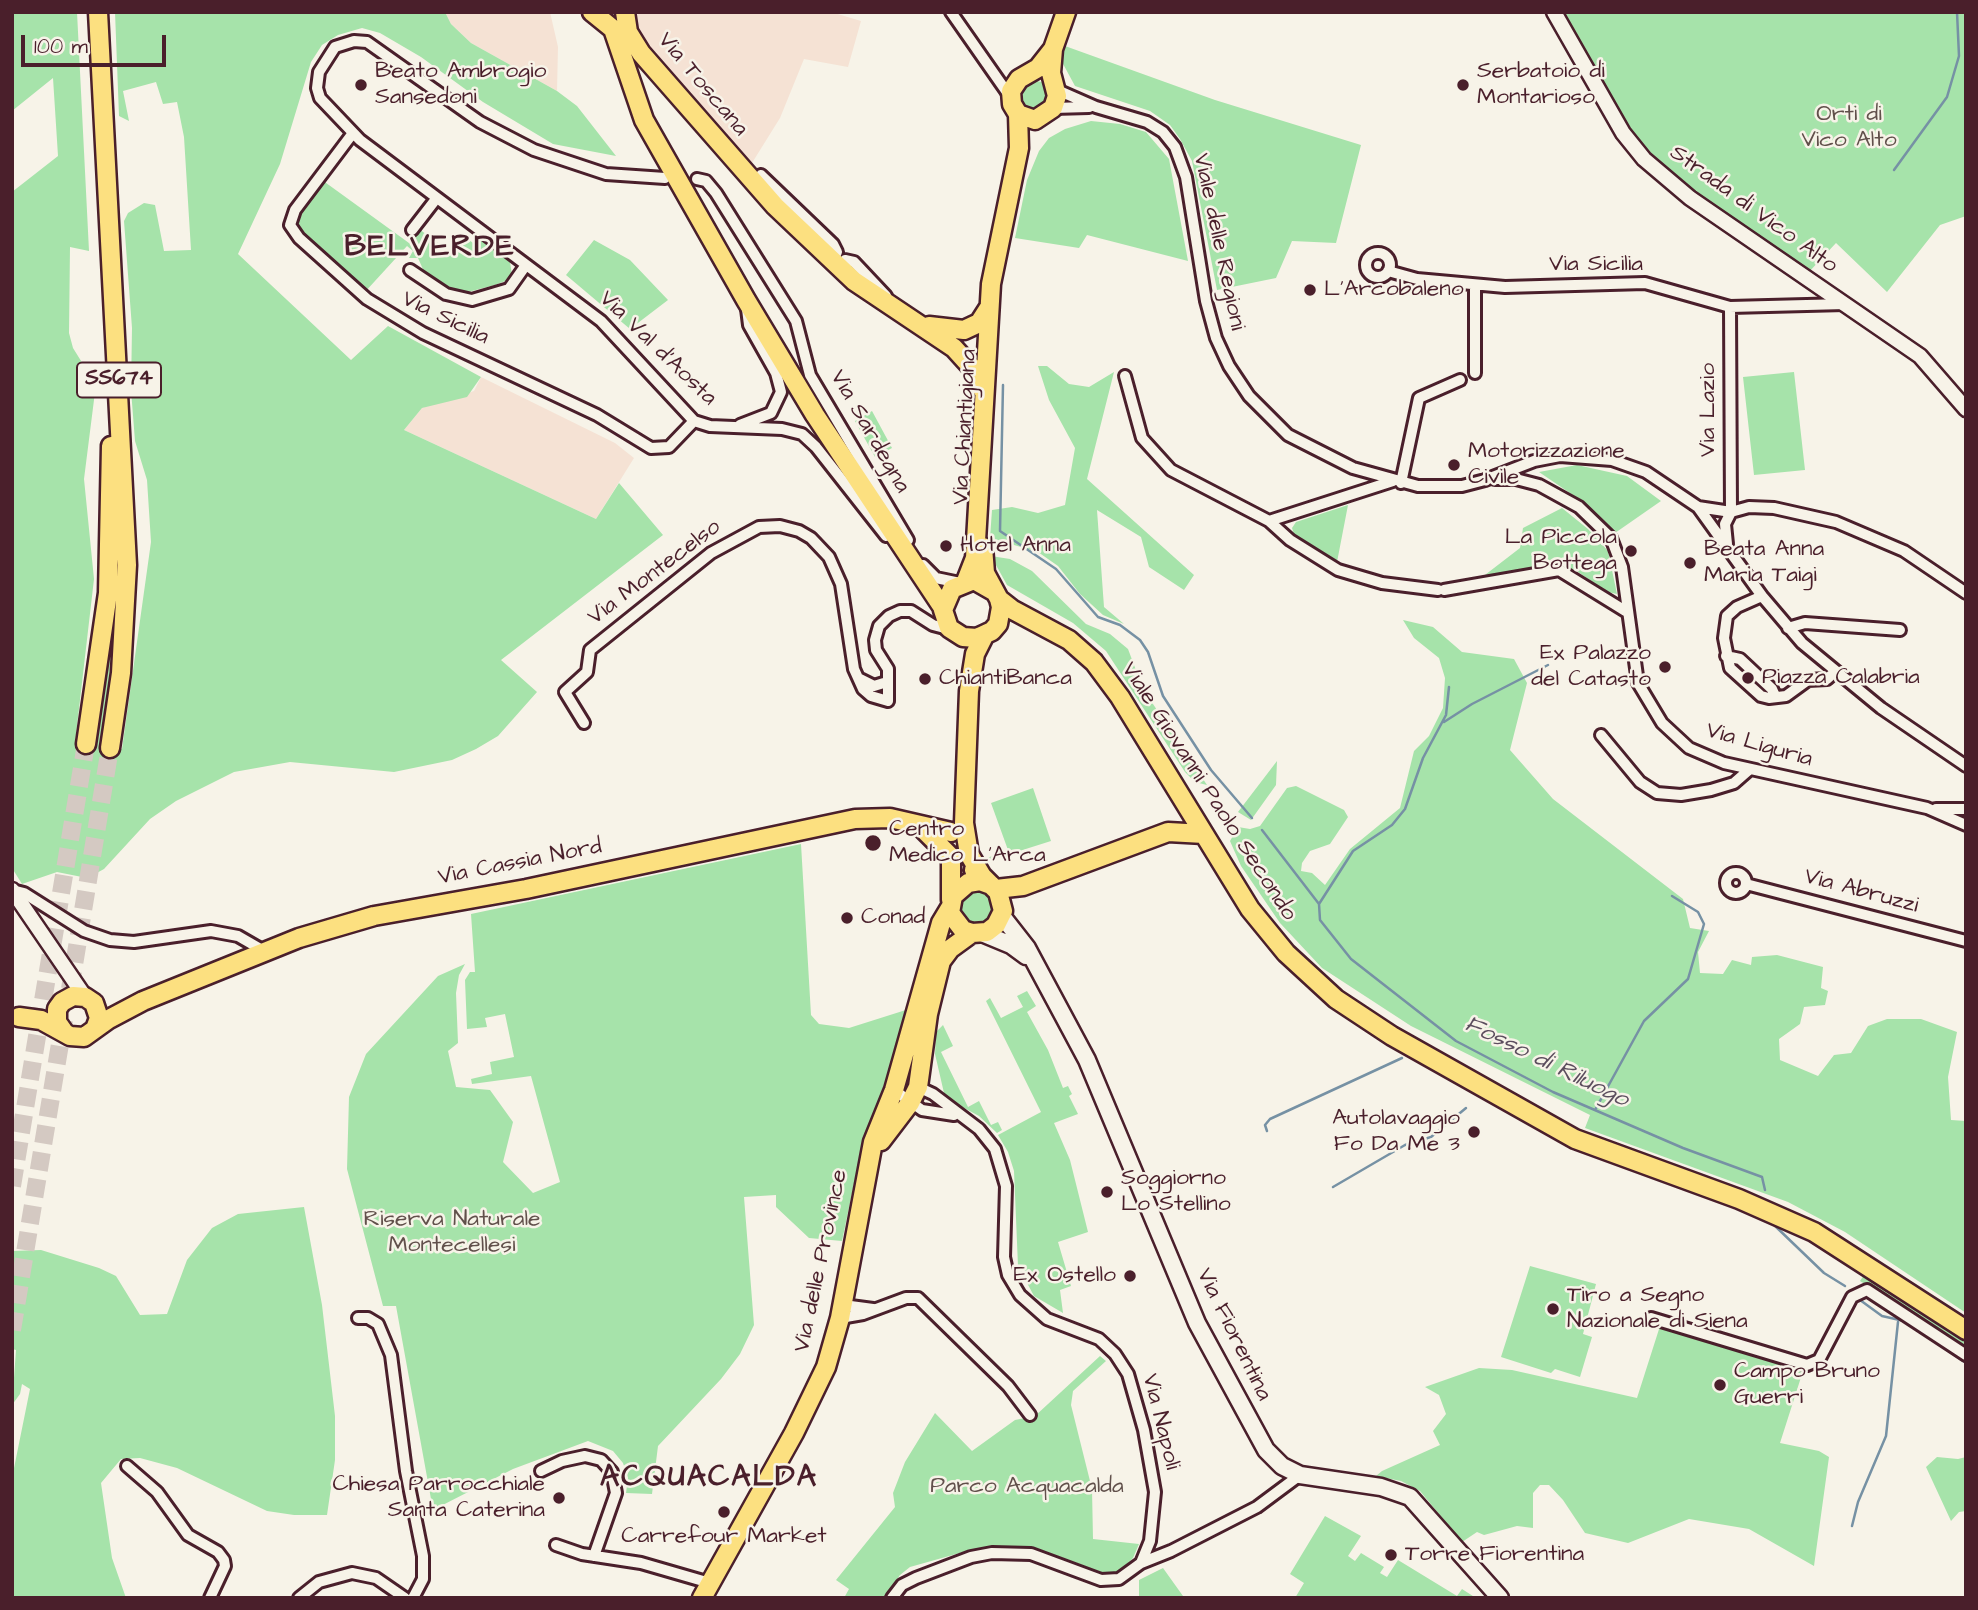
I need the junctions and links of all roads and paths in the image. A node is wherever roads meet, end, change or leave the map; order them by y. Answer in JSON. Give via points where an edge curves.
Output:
{"nodes":[{"id":1,"x":87,"y":12,"type":"edge"},
{"id":2,"x":98,"y":12,"type":"edge"},
{"id":3,"x":592,"y":12,"type":"edge"},
{"id":4,"x":625,"y":12,"type":"edge"},
{"id":5,"x":951,"y":12,"type":"edge"},
{"id":6,"x":967,"y":12,"type":"edge"},
{"id":7,"x":1066,"y":12,"type":"edge"},
{"id":8,"x":1554,"y":12,"type":"edge"},
{"id":9,"x":957,"y":22,"type":"junction"},
{"id":10,"x":1053,"y":49,"type":"junction"},
{"id":11,"x":991,"y":68,"type":"junction"},
{"id":12,"x":1024,"y":76,"type":"junction"},
{"id":13,"x":1054,"y":86,"type":"junction"},
{"id":14,"x":1096,"y":107,"type":"junction"},
{"id":15,"x":1054,"y":108,"type":"junction"},
{"id":16,"x":1021,"y":111,"type":"junction"},
{"id":17,"x":353,"y":133,"type":"junction"},
{"id":18,"x":664,"y":178,"type":"dead end"},
{"id":19,"x":697,"y":179,"type":"dead end"},
{"id":20,"x":436,"y":199,"type":"junction"},
{"id":21,"x":412,"y":230,"type":"dead end"},
{"id":22,"x":995,"y":262,"type":"junction"},
{"id":23,"x":526,"y":265,"type":"junction"},
{"id":24,"x":410,"y":270,"type":"dead end"},
{"id":25,"x":1388,"y":271,"type":"dead end"},
{"id":26,"x":1475,"y":285,"type":"junction"},
{"id":27,"x":746,"y":300,"type":"junction"},
{"id":28,"x":1845,"y":304,"type":"junction"},
{"id":29,"x":989,"y":307,"type":"junction"},
{"id":30,"x":1730,"y":307,"type":"junction"},
{"id":31,"x":956,"y":340,"type":"junction"},
{"id":32,"x":992,"y":349,"type":"junction"},
{"id":33,"x":1475,"y":373,"type":"dead end"},
{"id":34,"x":1125,"y":376,"type":"dead end"},
{"id":35,"x":1460,"y":380,"type":"dead end"},
{"id":36,"x":983,"y":393,"type":"junction"},
{"id":37,"x":1966,"y":409,"type":"edge"},
{"id":38,"x":694,"y":421,"type":"junction"},
{"id":39,"x":737,"y":426,"type":"junction"},
{"id":40,"x":1576,"y":457,"type":"junction"},
{"id":41,"x":1485,"y":480,"type":"junction"},
{"id":42,"x":1397,"y":482,"type":"junction"},
{"id":43,"x":1539,"y":485,"type":"junction"},
{"id":44,"x":1699,"y":507,"type":"junction"},
{"id":45,"x":1731,"y":512,"type":"junction"},
{"id":46,"x":1269,"y":522,"type":"junction"},
{"id":47,"x":899,"y":545,"type":"junction"},
{"id":48,"x":1727,"y":547,"type":"junction"},
{"id":49,"x":963,"y":582,"type":"junction"},
{"id":50,"x":1966,"y":593,"type":"edge"},
{"id":51,"x":997,"y":595,"type":"junction"},
{"id":52,"x":1762,"y":596,"type":"junction"},
{"id":53,"x":943,"y":609,"type":"junction"},
{"id":54,"x":1627,"y":612,"type":"junction"},
{"id":55,"x":926,"y":620,"type":"junction"},
{"id":56,"x":1031,"y":620,"type":"junction"},
{"id":57,"x":1788,"y":628,"type":"junction"},
{"id":58,"x":991,"y":630,"type":"junction"},
{"id":59,"x":1900,"y":630,"type":"dead end"},
{"id":60,"x":954,"y":632,"type":"junction"},
{"id":61,"x":1836,"y":671,"type":"junction"},
{"id":62,"x":856,"y":676,"type":"junction"},
{"id":63,"x":887,"y":682,"type":"junction"},
{"id":64,"x":969,"y":691,"type":"junction"},
{"id":65,"x":584,"y":723,"type":"dead end"},
{"id":66,"x":1601,"y":735,"type":"dead end"},
{"id":67,"x":86,"y":744,"type":"tunnel mouth"},
{"id":68,"x":110,"y":748,"type":"tunnel mouth"},
{"id":69,"x":1966,"y":766,"type":"edge"},
{"id":70,"x":1750,"y":769,"type":"junction"},
{"id":71,"x":1927,"y":808,"type":"junction"},
{"id":72,"x":964,"y":809,"type":"junction"},
{"id":73,"x":1188,"y":809,"type":"junction"},
{"id":74,"x":1966,"y":809,"type":"edge"},
{"id":75,"x":918,"y":824,"type":"junction"},
{"id":76,"x":1966,"y":825,"type":"edge"},
{"id":77,"x":951,"y":832,"type":"junction"},
{"id":78,"x":1168,"y":832,"type":"junction"},
{"id":79,"x":1204,"y":834,"type":"junction"},
{"id":80,"x":949,"y":853,"type":"junction"},
{"id":81,"x":990,"y":883,"type":"junction"},
{"id":82,"x":1746,"y":884,"type":"dead end"},
{"id":83,"x":1023,"y":886,"type":"junction"},
{"id":84,"x":12,"y":890,"type":"edge"},
{"id":85,"x":950,"y":905,"type":"junction"},
{"id":86,"x":1003,"y":911,"type":"junction"},
{"id":87,"x":54,"y":915,"type":"junction"},
{"id":88,"x":33,"y":920,"type":"junction"},
{"id":89,"x":977,"y":933,"type":"junction"},
{"id":90,"x":1966,"y":941,"type":"edge"},
{"id":91,"x":264,"y":951,"type":"junction"},
{"id":92,"x":58,"y":959,"type":"junction"},
{"id":93,"x":1040,"y":975,"type":"junction"},
{"id":94,"x":89,"y":1000,"type":"junction"},
{"id":95,"x":143,"y":1001,"type":"junction"},
{"id":96,"x":60,"y":1005,"type":"junction"},
{"id":97,"x":16,"y":1017,"type":"edge"},
{"id":98,"x":95,"y":1028,"type":"junction"},
{"id":99,"x":64,"y":1032,"type":"junction"},
{"id":100,"x":894,"y":1090,"type":"junction"},
{"id":101,"x":917,"y":1100,"type":"junction"},
{"id":102,"x":960,"y":1116,"type":"junction"},
{"id":103,"x":870,"y":1155,"type":"junction"},
{"id":104,"x":842,"y":1312,"type":"junction"},
{"id":105,"x":358,"y":1318,"type":"dead end"},
{"id":106,"x":1651,"y":1318,"type":"dead end"},
{"id":107,"x":1966,"y":1330,"type":"edge"},
{"id":108,"x":1966,"y":1355,"type":"edge"},
{"id":109,"x":1030,"y":1415,"type":"dead end"},
{"id":110,"x":127,"y":1466,"type":"dead end"},
{"id":111,"x":541,"y":1471,"type":"dead end"},
{"id":112,"x":1300,"y":1475,"type":"junction"},
{"id":113,"x":556,"y":1545,"type":"dead end"},
{"id":114,"x":594,"y":1556,"type":"junction"},
{"id":115,"x":1141,"y":1563,"type":"junction"},
{"id":116,"x":706,"y":1590,"type":"edge"},
{"id":117,"x":302,"y":1595,"type":"edge"},
{"id":118,"x":1497,"y":1597,"type":"edge"},
{"id":119,"x":210,"y":1598,"type":"edge"},
{"id":120,"x":292,"y":1598,"type":"edge"},
{"id":121,"x":405,"y":1598,"type":"edge"},
{"id":122,"x":413,"y":1598,"type":"edge"},
{"id":123,"x":892,"y":1598,"type":"edge"}],
"edges":[{"from":1,"to":67,"type":"main road","number":"SS674","via":[[112,507],[108,593]]},
{"from":2,"to":68,"type":"main road","number":"SS674","via":[[127,565],[123,652]]},
{"from":3,"to":27,"type":"main road","via":[[613,29],[644,120]]},
{"from":4,"to":31,"type":"main road","name":"Via Toscana","via":[[626,27],[641,53],[754,184],[836,266],[905,317]]},
{"from":5,"to":9,"type":"street"},
{"from":6,"to":9,"type":"street"},
{"from":7,"to":10,"type":"main road","name":"Via Chiantigiana"},
{"from":8,"to":28,"type":"street","name":"Strada di Vico Alto","via":[[1623,133],[1644,159],[1690,198]]},
{"from":9,"to":11,"type":"street"},
{"from":10,"to":12,"type":"main road","name":"Via Chiantigiana"},
{"from":10,"to":13,"type":"main road","name":"Via Chiantigiana"},
{"from":11,"to":12,"type":"street"},
{"from":11,"to":16,"type":"street"},
{"from":12,"to":13,"type":"main road","via":[[1042,75]]},
{"from":12,"to":16,"type":"main road","name":"Via Chiantigiana"},
{"from":13,"to":14,"type":"street","name":"Viale delle Regioni"},
{"from":13,"to":15,"type":"main road","name":"Via Chiantigiana"},
{"from":14,"to":15,"type":"street","name":"Viale delle Regioni"},
{"from":14,"to":42,"type":"street","name":"Viale delle Regioni","via":[[1152,124],[1177,150],[1213,329],[1223,357],[1249,396],[1275,424],[1306,446]]},
{"from":15,"to":16,"type":"main road","name":"Via Chiantigiana"},
{"from":16,"to":22,"type":"main road","name":"Via Chiantigiana","via":[[1019,149]]},
{"from":17,"to":18,"type":"street","via":[[322,100],[318,72],[330,52],[346,43],[367,42],[480,122],[534,150],[606,174]]},
{"from":17,"to":20,"type":"street","name":"Via Val d'Aosta"},
{"from":17,"to":38,"type":"street","name":"Via Sicilia","via":[[295,210],[290,225],[366,299],[388,315],[619,427],[646,446],[660,450],[671,446]]},
{"from":19,"to":49,"type":"street","name":"Via Sardegna","via":[[706,181],[716,193],[796,321],[813,381],[920,561],[936,578]]},
{"from":20,"to":21,"type":"street"},
{"from":20,"to":23,"type":"street","name":"Via Val d'Aosta"},
{"from":22,"to":29,"type":"main road","name":"Via Chiantigiana"},
{"from":22,"to":32,"type":"main road","name":"Via Chiantigiana"},
{"from":23,"to":24,"type":"street","via":[[509,289],[472,300],[446,294]]},
{"from":23,"to":38,"type":"street","name":"Via Val d'Aosta","via":[[606,325]]},
{"from":25,"to":26,"type":"street","name":"Via Sicilia"},
{"from":26,"to":30,"type":"street","name":"Via Sicilia","via":[[1645,283]]},
{"from":26,"to":33,"type":"street"},
{"from":27,"to":39,"type":"street","name":"Via Val d'Aosta","via":[[749,325],[776,373],[781,392],[771,413]]},
{"from":27,"to":47,"type":"main road"},
{"from":28,"to":30,"type":"street","name":"Via Sicilia"},
{"from":28,"to":37,"type":"street","name":"Strada di Vico Alto","via":[[1920,356]]},
{"from":29,"to":31,"type":"main road","via":[[979,323]]},
{"from":29,"to":32,"type":"main road","name":"Via Chiantigiana"},
{"from":30,"to":45,"type":"street","name":"Via Lazio"},
{"from":31,"to":32,"type":"main road","via":[[967,352]]},
{"from":31,"to":36,"type":"main road","name":"Via Toscana"},
{"from":32,"to":36,"type":"main road","name":"Via Chiantigiana"},
{"from":32,"to":51,"type":"main road","name":"Via Chiantigiana","via":[[982,558]]},
{"from":34,"to":46,"type":"street","via":[[1142,438],[1159,460]]},
{"from":35,"to":42,"type":"street","via":[[1419,398]]},
{"from":36,"to":49,"type":"main road","name":"Via Chiantigiana","via":[[975,558]]},
{"from":38,"to":39,"type":"street","name":"Via Val d'Aosta"},
{"from":39,"to":47,"type":"street","name":"Via Val d'Aosta","via":[[788,430],[807,438],[886,536]]},
{"from":40,"to":41,"type":"street","name":"Viale delle Regioni","via":[[1537,460]]},
{"from":40,"to":43,"type":"street","via":[[1534,467],[1532,476]]},
{"from":40,"to":44,"type":"street","name":"Viale delle Regioni","via":[[1638,468]]},
{"from":41,"to":42,"type":"street","name":"Viale delle Regioni","via":[[1441,488]]},
{"from":41,"to":43,"type":"street","name":"Via Liguria","via":[[1516,479]]},
{"from":42,"to":46,"type":"street"},
{"from":43,"to":54,"type":"street","name":"Via Liguria","via":[[1579,507],[1611,538],[1622,567]]},
{"from":44,"to":45,"type":"street","name":"Viale delle Regioni"},
{"from":44,"to":48,"type":"street","name":"Viale delle Regioni"},
{"from":45,"to":48,"type":"street","via":[[1725,527]]},
{"from":45,"to":50,"type":"street","via":[[1745,507],[1774,508],[1836,522],[1915,557]]},
{"from":46,"to":54,"type":"street","via":[[1342,571],[1441,590],[1559,570]]},
{"from":47,"to":53,"type":"main road"},
{"from":48,"to":52,"type":"street","name":"Viale delle Regioni"},
{"from":49,"to":51,"type":"main road","via":[[982,582]]},
{"from":49,"to":53,"type":"main road","name":"Via Chiantigiana","via":[[946,596]]},
{"from":51,"to":56,"type":"main road","name":"Viale Giovanni Paolo Secondo"},
{"from":51,"to":58,"type":"main road","name":"Via Chiantigiana","via":[[1002,607]]},
{"from":52,"to":57,"type":"street","name":"Viale delle Regioni"},
{"from":52,"to":61,"type":"street","via":[[1727,616],[1726,656],[1740,659],[1775,696],[1786,696],[1809,679],[1827,679]]},
{"from":53,"to":55,"type":"street"},
{"from":53,"to":60,"type":"main road","name":"Via Chiantigiana"},
{"from":54,"to":70,"type":"street","name":"Via Liguria","via":[[1636,678],[1662,723],[1694,751]]},
{"from":55,"to":60,"type":"street"},
{"from":55,"to":63,"type":"street","via":[[903,611],[879,626],[875,645],[888,669]]},
{"from":56,"to":58,"type":"main road"},
{"from":56,"to":73,"type":"main road","name":"Viale Giovanni Paolo Secondo","via":[[1069,640],[1094,662]]},
{"from":57,"to":59,"type":"street","via":[[1809,623]]},
{"from":57,"to":61,"type":"street","name":"Viale delle Regioni"},
{"from":58,"to":60,"type":"main road","via":[[970,639]]},
{"from":58,"to":64,"type":"main road","name":"Via Chiantigiana","via":[[975,654]]},
{"from":60,"to":64,"type":"main road","name":"Via Chiantigiana"},
{"from":61,"to":69,"type":"street","name":"Viale delle Regioni"},
{"from":62,"to":63,"type":"street","via":[[868,685]]},
{"from":62,"to":63,"type":"street","via":[[866,693],[888,701]]},
{"from":62,"to":65,"type":"street","name":"Via Montecelso","via":[[841,584],[829,557],[803,533],[762,526],[711,553],[590,650],[587,672],[565,692]]},
{"from":64,"to":72,"type":"main road","name":"Via Chiantigiana"},
{"from":66,"to":70,"type":"street","via":[[1640,782],[1657,793],[1711,790],[1737,781]]},
{"from":70,"to":71,"type":"street","name":"Via Liguria"},
{"from":71,"to":74,"type":"street","name":"Via Liguria"},
{"from":71,"to":76,"type":"street","name":"Via Liguria"},
{"from":72,"to":77,"type":"main road","name":"Via Chiantigiana"},
{"from":72,"to":81,"type":"main road","name":"Via Fiorentina","via":[[965,844]]},
{"from":73,"to":78,"type":"main road"},
{"from":73,"to":79,"type":"main road","name":"Viale Giovanni Paolo Secondo"},
{"from":75,"to":77,"type":"main road","name":"Via Cassia Nord"},
{"from":75,"to":80,"type":"main road"},
{"from":75,"to":91,"type":"main road","name":"Via Cassia Nord","via":[[878,817],[833,823],[533,888],[382,914]]},
{"from":77,"to":80,"type":"main road","name":"Via Chiantigiana"},
{"from":77,"to":81,"type":"main road","name":"Via Fiorentina","via":[[965,861]]},
{"from":78,"to":79,"type":"main road"},
{"from":78,"to":83,"type":"main road"},
{"from":79,"to":107,"type":"main road","name":"Viale Giovanni Paolo Secondo","via":[[1276,943],[1309,977],[1361,1017],[1575,1139],[1800,1225]]},
{"from":80,"to":85,"type":"main road","via":[[953,869]]},
{"from":81,"to":83,"type":"main road"},
{"from":81,"to":85,"type":"main road","via":[[968,883],[956,891]]},
{"from":81,"to":86,"type":"main road","name":"Via Fiorentina"},
{"from":82,"to":90,"type":"street","name":"Via Abruzzi"},
{"from":83,"to":86,"type":"main road"},
{"from":84,"to":87,"type":"street","via":[[24,893]]},
{"from":84,"to":88,"type":"street"},
{"from":85,"to":89,"type":"main road","name":"Via Fiorentina","via":[[959,927]]},
{"from":85,"to":100,"type":"main road","name":"Via delle Province"},
{"from":86,"to":89,"type":"main road","via":[[992,929]]},
{"from":86,"to":93,"type":"main road","name":"Via Fiorentina"},
{"from":87,"to":88,"type":"street"},
{"from":87,"to":91,"type":"street","via":[[83,931],[116,941],[206,931],[233,934]]},
{"from":88,"to":92,"type":"street"},
{"from":89,"to":93,"type":"main road","name":"Via Fiorentina","via":[[1019,950]]},
{"from":89,"to":101,"type":"main road","name":"Via delle Province","via":[[950,949],[939,965]]},
{"from":91,"to":95,"type":"main road","name":"Via Cassia Nord"},
{"from":92,"to":94,"type":"street"},
{"from":92,"to":96,"type":"street","via":[[63,980]]},
{"from":93,"to":112,"type":"main road","name":"Via Fiorentina","via":[[1095,1075],[1190,1309],[1235,1399],[1269,1454]]},
{"from":94,"to":95,"type":"main road","name":"Via Cassia Nord"},
{"from":94,"to":96,"type":"main road","name":"Via Cassia Nord","via":[[73,996]]},
{"from":94,"to":98,"type":"main road","via":[[99,1018]]},
{"from":95,"to":98,"type":"main road","name":"Via Cassia Nord"},
{"from":96,"to":97,"type":"main road","name":"Via Cassia Nord"},
{"from":96,"to":99,"type":"main road","via":[[57,1022]]},
{"from":97,"to":99,"type":"main road","via":[[41,1020]]},
{"from":98,"to":99,"type":"main road","name":"Via Cassia Nord","via":[[84,1037]]},
{"from":100,"to":101,"type":"street","name":"Via Napoli"},
{"from":100,"to":103,"type":"main road","name":"Via delle Province"},
{"from":101,"to":102,"type":"street","name":"Via Napoli"},
{"from":101,"to":102,"type":"street","name":"Via Napoli","via":[[933,1094]]},
{"from":101,"to":103,"type":"main road","name":"Via delle Province"},
{"from":102,"to":115,"type":"street","name":"Via Napoli","via":[[989,1139],[1004,1172],[1004,1257],[1017,1290],[1047,1319],[1103,1343],[1128,1374],[1155,1492],[1150,1541]]},
{"from":103,"to":104,"type":"main road","name":"Via delle Province"},
{"from":104,"to":109,"type":"street","via":[[876,1309],[909,1297],[923,1301],[1008,1386]]},
{"from":104,"to":116,"type":"main road","name":"Via delle Province","via":[[808,1407]]},
{"from":105,"to":122,"type":"street","via":[[378,1324],[391,1355],[423,1556],[423,1579]]},
{"from":106,"to":108,"type":"street","via":[[1807,1365],[1819,1360],[1852,1297],[1867,1290]]},
{"from":110,"to":119,"type":"street","via":[[157,1492],[187,1533],[224,1560]]},
{"from":111,"to":114,"type":"street","via":[[585,1456],[601,1460],[612,1472],[616,1493]]},
{"from":112,"to":115,"type":"street","via":[[1245,1514]]},
{"from":112,"to":118,"type":"main road","name":"Via Fiorentina","via":[[1390,1489],[1410,1497]]},
{"from":113,"to":114,"type":"street"},
{"from":114,"to":116,"type":"street","via":[[641,1563]]},
{"from":115,"to":123,"type":"street","via":[[1124,1577],[1106,1581],[1031,1554],[984,1554],[916,1578],[902,1585]]},
{"from":117,"to":120,"type":"street"},
{"from":117,"to":121,"type":"street","via":[[327,1578],[352,1573],[376,1578]]}]}
